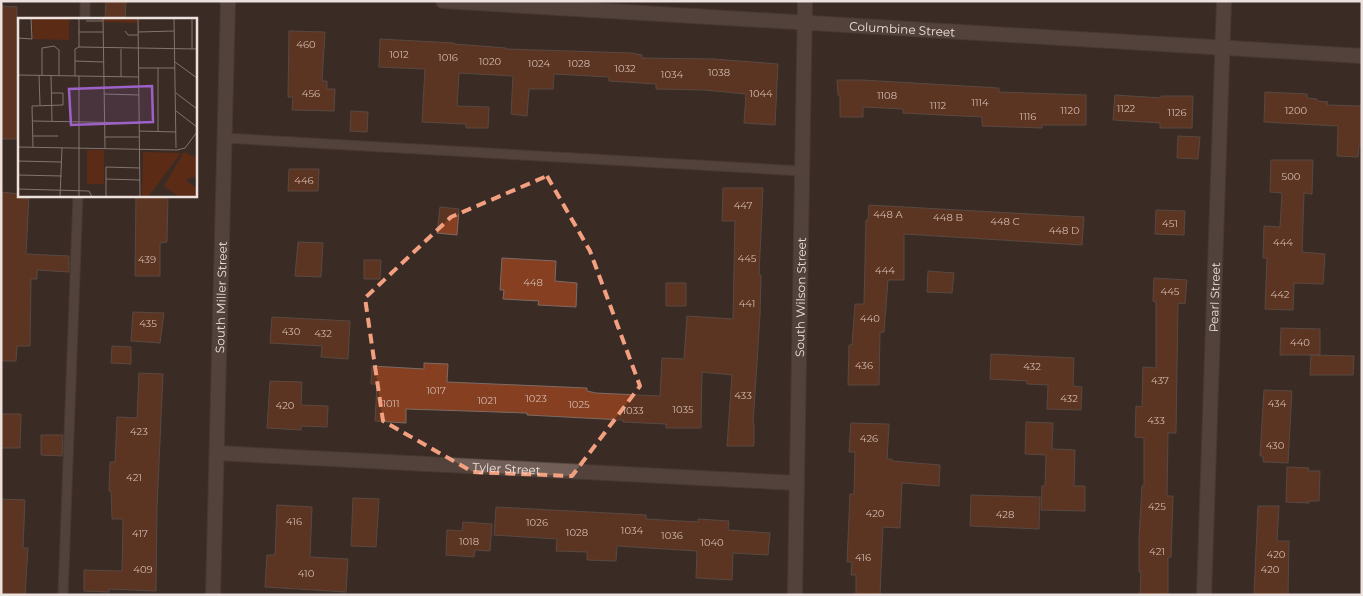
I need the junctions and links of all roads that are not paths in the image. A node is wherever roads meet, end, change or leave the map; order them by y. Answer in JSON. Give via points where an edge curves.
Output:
{"nodes":[{"id":1,"x":85,"y":1,"type":"edge"},
{"id":2,"x":228,"y":1,"type":"edge"},
{"id":3,"x":443,"y":1,"type":"edge"},
{"id":4,"x":805,"y":1,"type":"edge"},
{"id":5,"x":1224,"y":1,"type":"edge"},
{"id":6,"x":84,"y":18,"type":"edge"},
{"id":7,"x":805,"y":23,"type":"junction"},
{"id":8,"x":1222,"y":47,"type":"junction"},
{"id":9,"x":1362,"y":56,"type":"edge"},
{"id":10,"x":225,"y":138,"type":"junction"},
{"id":11,"x":802,"y":171,"type":"junction"},
{"id":12,"x":78,"y":196,"type":"edge"},
{"id":13,"x":217,"y":452,"type":"junction"},
{"id":14,"x":797,"y":483,"type":"junction"},
{"id":15,"x":63,"y":595,"type":"edge"},
{"id":16,"x":214,"y":595,"type":"edge"},
{"id":17,"x":795,"y":595,"type":"edge"},
{"id":18,"x":1204,"y":595,"type":"edge"}],
"edges":[{"from":1,"to":6,"type":"lane"},
{"from":2,"to":10,"type":"street","name":"South Miller Street"},
{"from":3,"to":7,"type":"street","name":"Columbine Street"},
{"from":4,"to":7,"type":"street","name":"South Wilson Street"},
{"from":5,"to":8,"type":"street","name":"Pearl Street"},
{"from":7,"to":8,"type":"street","name":"Columbine Street"},
{"from":7,"to":11,"type":"street","name":"South Wilson Street"},
{"from":8,"to":9,"type":"street","name":"Columbine Street"},
{"from":8,"to":18,"type":"street","name":"Pearl Street"},
{"from":10,"to":11,"type":"lane"},
{"from":10,"to":13,"type":"street","name":"South Miller Street"},
{"from":11,"to":14,"type":"street","name":"South Wilson Street"},
{"from":12,"to":15,"type":"lane"},
{"from":13,"to":14,"type":"street","name":"Tyler Street"},
{"from":13,"to":16,"type":"street","name":"South Miller Street"},
{"from":14,"to":17,"type":"street","name":"South Wilson Street"}]}
